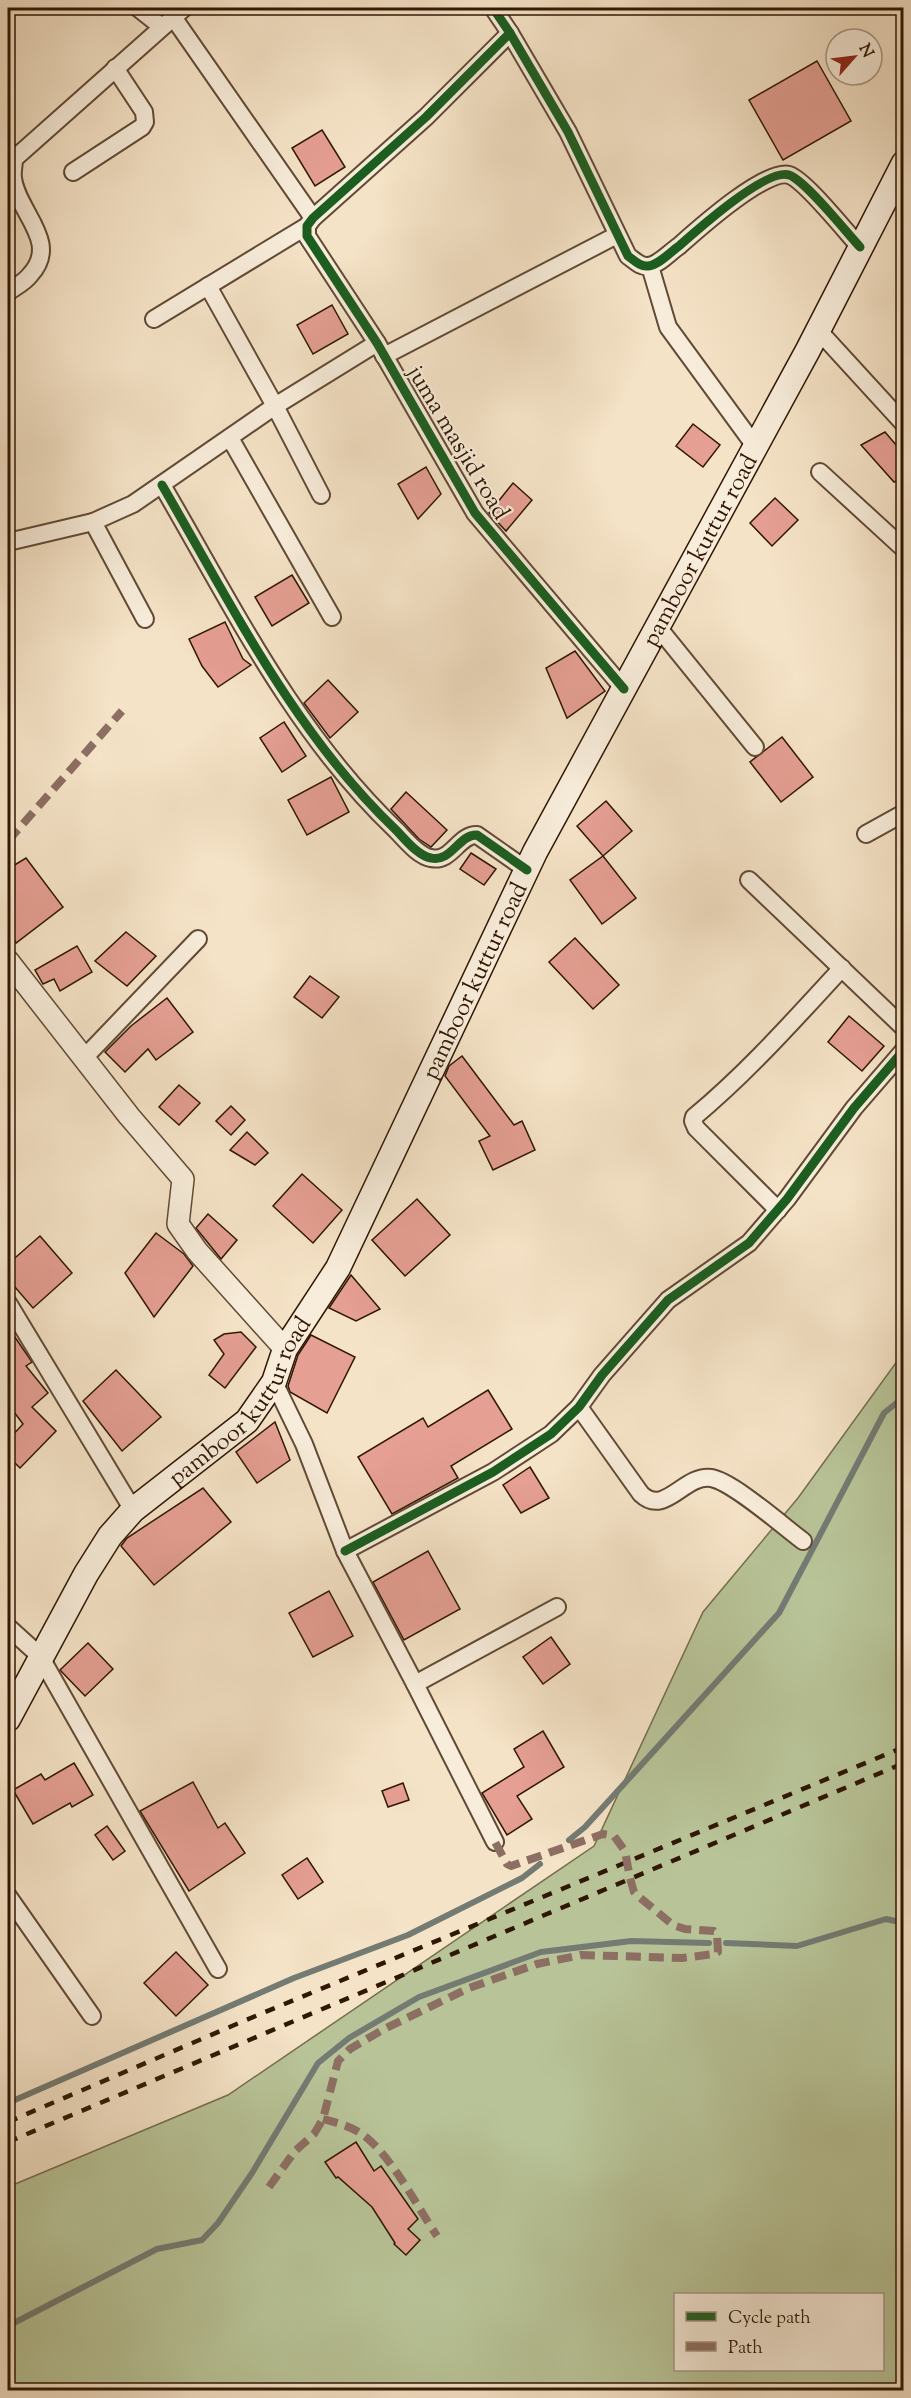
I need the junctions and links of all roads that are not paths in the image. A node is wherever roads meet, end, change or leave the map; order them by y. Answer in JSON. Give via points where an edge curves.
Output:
{"nodes":[{"id":1,"x":138,"y":8,"type":"edge"},
{"id":2,"x":493,"y":8,"type":"edge"},
{"id":3,"x":173,"y":17,"type":"edge"},
{"id":4,"x":510,"y":33,"type":"junction"},
{"id":5,"x":115,"y":68,"type":"junction"},
{"id":6,"x":903,"y":163,"type":"edge"},
{"id":7,"x":73,"y":172,"type":"dead end"},
{"id":8,"x":310,"y":222,"type":"junction"},
{"id":9,"x":617,"y":235,"type":"junction"},
{"id":10,"x":860,"y":246,"type":"junction"},
{"id":11,"x":650,"y":266,"type":"junction"},
{"id":12,"x":208,"y":286,"type":"junction"},
{"id":13,"x":8,"y":291,"type":"edge"},
{"id":14,"x":154,"y":319,"type":"dead end"},
{"id":15,"x":818,"y":330,"type":"junction"},
{"id":16,"x":381,"y":350,"type":"junction"},
{"id":17,"x":275,"y":406,"type":"junction"},
{"id":18,"x":903,"y":424,"type":"edge"},
{"id":19,"x":230,"y":438,"type":"junction"},
{"id":20,"x":755,"y":446,"type":"junction"},
{"id":21,"x":820,"y":472,"type":"dead end"},
{"id":22,"x":162,"y":485,"type":"junction"},
{"id":23,"x":321,"y":495,"type":"dead end"},
{"id":24,"x":93,"y":522,"type":"junction"},
{"id":25,"x":8,"y":542,"type":"edge"},
{"id":26,"x":903,"y":549,"type":"edge"},
{"id":27,"x":332,"y":617,"type":"dead end"},
{"id":28,"x":145,"y":619,"type":"dead end"},
{"id":29,"x":657,"y":626,"type":"junction"},
{"id":30,"x":624,"y":689,"type":"junction"},
{"id":31,"x":755,"y":747,"type":"dead end"},
{"id":32,"x":903,"y":813,"type":"edge"},
{"id":33,"x":866,"y":834,"type":"dead end"},
{"id":34,"x":526,"y":870,"type":"junction"},
{"id":35,"x":749,"y":880,"type":"dead end"},
{"id":36,"x":198,"y":939,"type":"dead end"},
{"id":37,"x":8,"y":961,"type":"edge"},
{"id":38,"x":842,"y":968,"type":"junction"},
{"id":39,"x":903,"y":1028,"type":"edge"},
{"id":40,"x":903,"y":1050,"type":"edge"},
{"id":41,"x":85,"y":1057,"type":"junction"},
{"id":42,"x":778,"y":1210,"type":"junction"},
{"id":43,"x":8,"y":1303,"type":"edge"},
{"id":44,"x":285,"y":1349,"type":"junction"},
{"id":45,"x":274,"y":1382,"type":"junction"},
{"id":46,"x":579,"y":1407,"type":"junction"},
{"id":47,"x":133,"y":1510,"type":"junction"},
{"id":48,"x":803,"y":1541,"type":"dead end"},
{"id":49,"x":345,"y":1551,"type":"junction"},
{"id":50,"x":557,"y":1607,"type":"dead end"},
{"id":51,"x":8,"y":1627,"type":"edge"},
{"id":52,"x":40,"y":1656,"type":"junction"},
{"id":53,"x":416,"y":1684,"type":"junction"},
{"id":54,"x":8,"y":1719,"type":"edge"},
{"id":55,"x":495,"y":1842,"type":"dead end"},
{"id":56,"x":8,"y":1896,"type":"edge"},
{"id":57,"x":218,"y":1969,"type":"dead end"},
{"id":58,"x":92,"y":2016,"type":"dead end"}],
"edges":[{"from":1,"to":3,"type":"street","name":"juma masjid road"},
{"from":2,"to":4,"type":"street"},
{"from":3,"to":5,"type":"street"},
{"from":3,"to":8,"type":"street","name":"juma masjid road"},
{"from":4,"to":8,"type":"street","via":[[426,117]]},
{"from":4,"to":9,"type":"street","via":[[568,132]]},
{"from":5,"to":7,"type":"street","via":[[144,112],[145,122],[142,128]]},
{"from":5,"to":13,"type":"street","via":[[14,159],[13,178],[41,239],[42,257],[30,276]]},
{"from":6,"to":10,"type":"main road","name":"pamboor kuttur road"},
{"from":8,"to":12,"type":"street"},
{"from":8,"to":16,"type":"street","name":"juma masjid road","via":[[307,236]]},
{"from":9,"to":11,"type":"street","via":[[628,256],[640,265]]},
{"from":9,"to":16,"type":"street"},
{"from":10,"to":11,"type":"street","via":[[802,183],[789,174],[774,175]]},
{"from":10,"to":15,"type":"main road","name":"pamboor kuttur road"},
{"from":11,"to":20,"type":"street","via":[[668,327]]},
{"from":12,"to":14,"type":"street"},
{"from":12,"to":17,"type":"street"},
{"from":15,"to":18,"type":"street"},
{"from":15,"to":20,"type":"main road","name":"pamboor kuttur road"},
{"from":16,"to":17,"type":"street"},
{"from":16,"to":30,"type":"street","name":"juma masjid road","via":[[475,513]]},
{"from":17,"to":19,"type":"street"},
{"from":17,"to":23,"type":"street"},
{"from":19,"to":22,"type":"street"},
{"from":19,"to":27,"type":"street"},
{"from":20,"to":29,"type":"main road","name":"pamboor kuttur road"},
{"from":21,"to":26,"type":"street"},
{"from":22,"to":24,"type":"street","via":[[124,509]]},
{"from":22,"to":34,"type":"street","via":[[288,701],[376,811],[429,858],[448,855],[477,835]]},
{"from":24,"to":25,"type":"street"},
{"from":24,"to":28,"type":"street"},
{"from":29,"to":30,"type":"main road","name":"pamboor kuttur road"},
{"from":29,"to":31,"type":"street"},
{"from":30,"to":34,"type":"main road","name":"pamboor kuttur road"},
{"from":32,"to":33,"type":"street"},
{"from":34,"to":44,"type":"main road","name":"pamboor kuttur road","via":[[338,1268]]},
{"from":35,"to":38,"type":"street"},
{"from":36,"to":41,"type":"street"},
{"from":37,"to":41,"type":"street"},
{"from":38,"to":39,"type":"street"},
{"from":38,"to":42,"type":"street","via":[[760,1057],[694,1117],[696,1128]]},
{"from":40,"to":42,"type":"street"},
{"from":41,"to":44,"type":"street","via":[[183,1179],[178,1224],[204,1259]]},
{"from":42,"to":46,"type":"street","via":[[749,1243],[669,1300]]},
{"from":43,"to":47,"type":"street"},
{"from":44,"to":45,"type":"main road","name":"pamboor kuttur road"},
{"from":45,"to":47,"type":"main road","name":"pamboor kuttur road","via":[[247,1421]]},
{"from":45,"to":49,"type":"street","via":[[304,1444]]},
{"from":46,"to":48,"type":"street","via":[[647,1500],[663,1500],[695,1480],[713,1478]]},
{"from":46,"to":49,"type":"street","via":[[551,1434],[493,1472]]},
{"from":47,"to":52,"type":"main road","name":"pamboor kuttur road","via":[[110,1536]]},
{"from":49,"to":53,"type":"street"},
{"from":50,"to":53,"type":"street"},
{"from":51,"to":52,"type":"street"},
{"from":52,"to":54,"type":"main road","name":"pamboor kuttur road"},
{"from":52,"to":57,"type":"street"},
{"from":53,"to":55,"type":"street"},
{"from":56,"to":58,"type":"street"}]}
